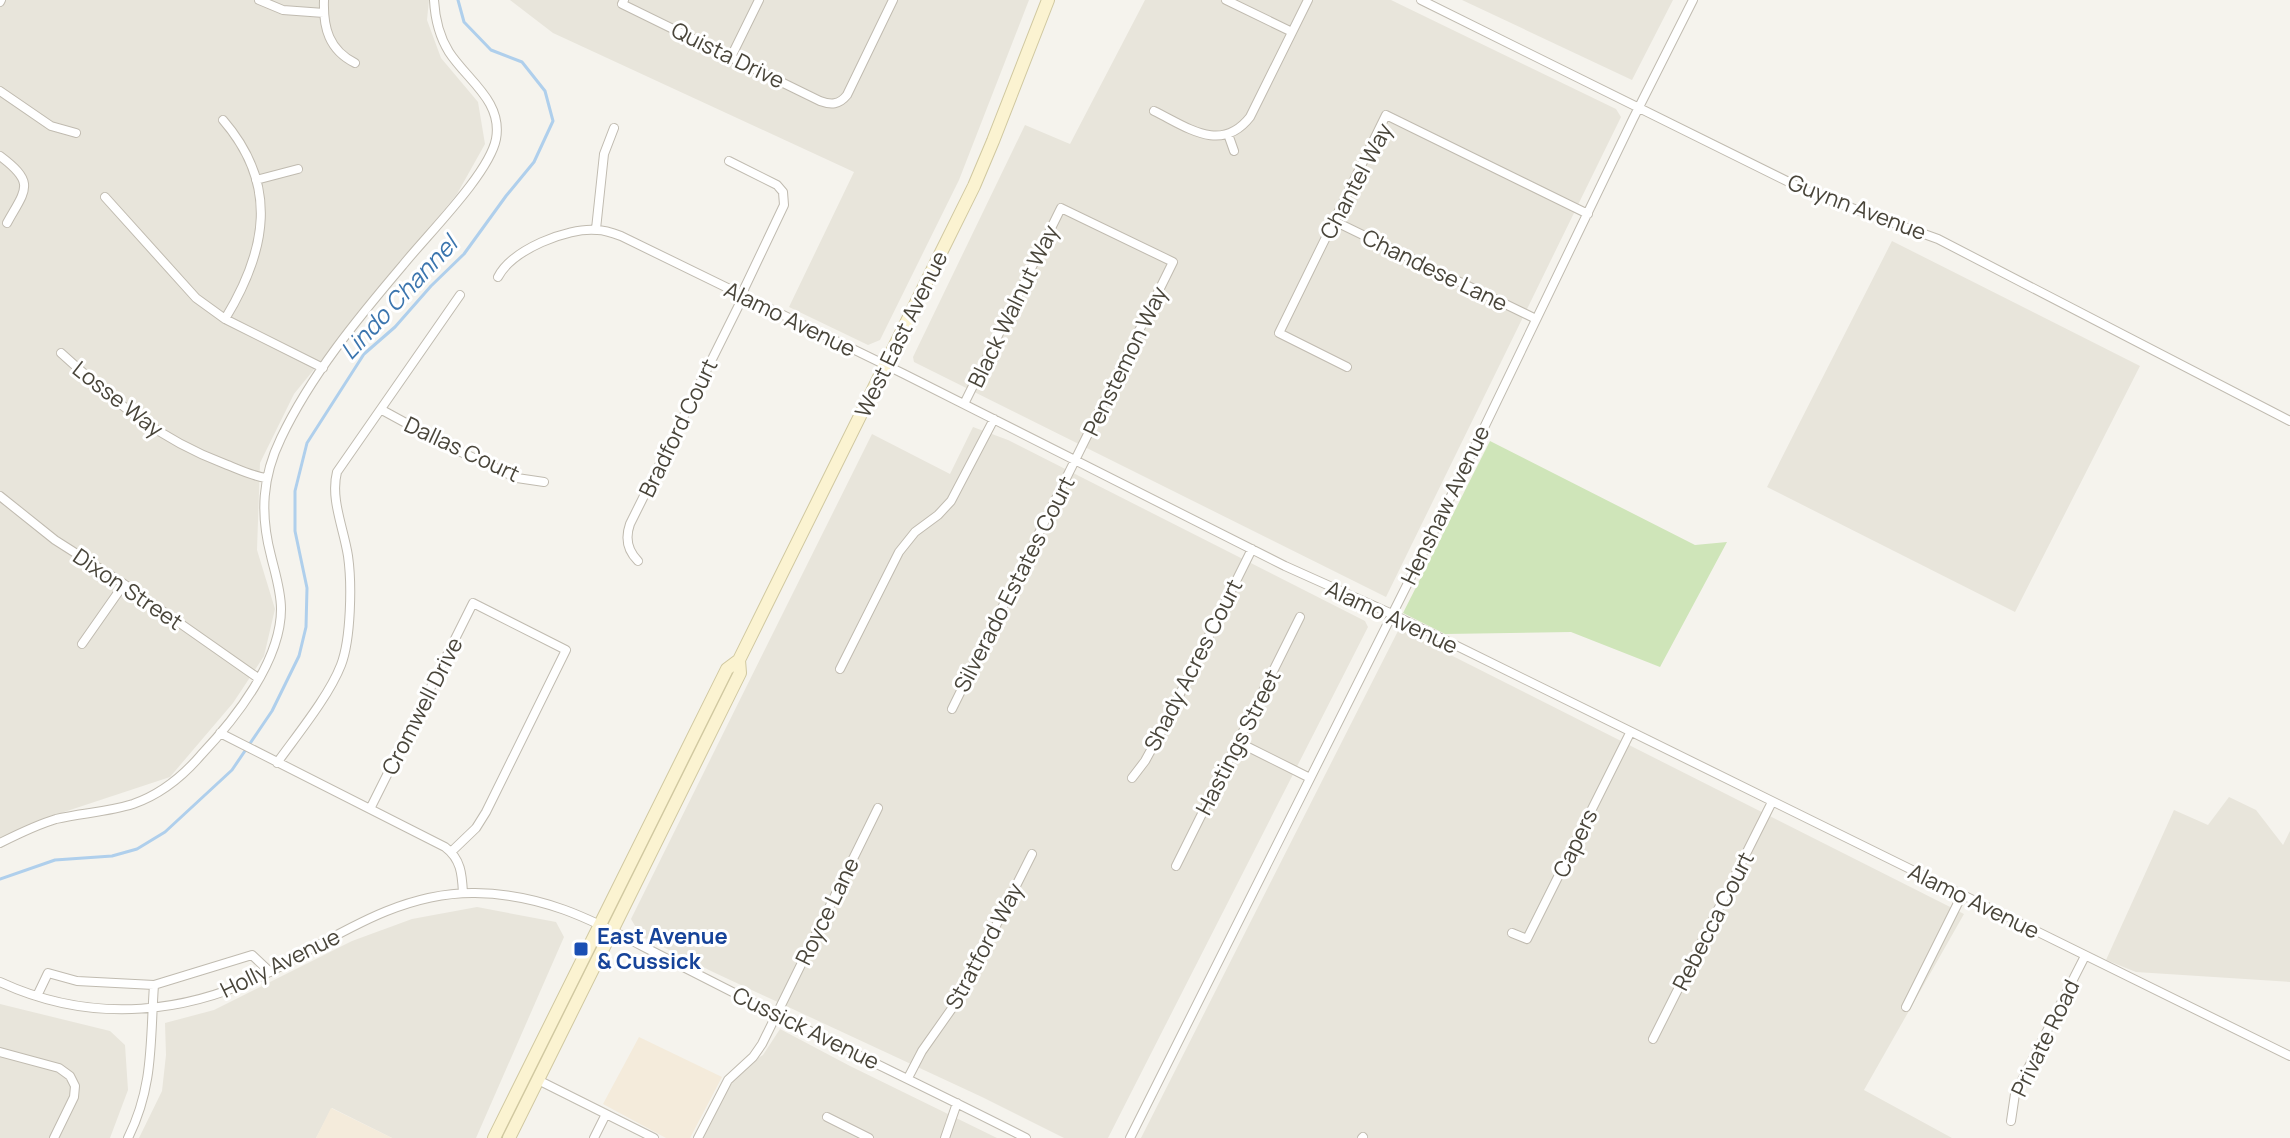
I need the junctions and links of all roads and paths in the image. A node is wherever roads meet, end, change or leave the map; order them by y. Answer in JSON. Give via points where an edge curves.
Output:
{"nodes":[{"id":1,"x":259,"y":0,"type":"edge"},
{"id":2,"x":324,"y":0,"type":"edge"},
{"id":3,"x":434,"y":0,"type":"edge"},
{"id":4,"x":624,"y":0,"type":"edge"},
{"id":5,"x":759,"y":0,"type":"edge"},
{"id":6,"x":893,"y":0,"type":"edge"},
{"id":7,"x":1048,"y":0,"type":"edge"},
{"id":8,"x":1226,"y":0,"type":"edge"},
{"id":9,"x":1308,"y":0,"type":"edge"},
{"id":10,"x":1421,"y":0,"type":"edge"},
{"id":11,"x":1693,"y":0,"type":"edge"},
{"id":12,"x":324,"y":13,"type":"junction"},
{"id":13,"x":1292,"y":32,"type":"junction"},
{"id":14,"x":731,"y":57,"type":"junction"},
{"id":15,"x":355,"y":63,"type":"dead end"},
{"id":16,"x":0,"y":91,"type":"edge"},
{"id":17,"x":1639,"y":107,"type":"junction"},
{"id":18,"x":1154,"y":111,"type":"dead end"},
{"id":19,"x":223,"y":120,"type":"dead end"},
{"id":20,"x":614,"y":128,"type":"dead end"},
{"id":21,"x":76,"y":133,"type":"dead end"},
{"id":22,"x":1228,"y":134,"type":"junction"},
{"id":23,"x":1234,"y":151,"type":"dead end"},
{"id":24,"x":0,"y":156,"type":"edge"},
{"id":25,"x":729,"y":161,"type":"dead end"},
{"id":26,"x":298,"y":169,"type":"dead end"},
{"id":27,"x":256,"y":180,"type":"junction"},
{"id":28,"x":105,"y":197,"type":"dead end"},
{"id":29,"x":1061,"y":208,"type":"joint"},
{"id":30,"x":1588,"y":214,"type":"junction"},
{"id":31,"x":1334,"y":221,"type":"junction"},
{"id":32,"x":7,"y":223,"type":"dead end"},
{"id":33,"x":596,"y":229,"type":"junction"},
{"id":34,"x":498,"y":277,"type":"dead end"},
{"id":35,"x":460,"y":295,"type":"dead end"},
{"id":36,"x":742,"y":296,"type":"junction"},
{"id":37,"x":225,"y":319,"type":"junction"},
{"id":38,"x":1536,"y":319,"type":"junction"},
{"id":39,"x":61,"y":353,"type":"dead end"},
{"id":40,"x":886,"y":365,"type":"junction"},
{"id":41,"x":1347,"y":367,"type":"dead end"},
{"id":42,"x":323,"y":368,"type":"junction"},
{"id":43,"x":964,"y":404,"type":"junction"},
{"id":44,"x":382,"y":410,"type":"junction"},
{"id":45,"x":994,"y":419,"type":"junction"},
{"id":46,"x":2290,"y":421,"type":"edge"},
{"id":47,"x":1076,"y":460,"type":"junction"},
{"id":48,"x":266,"y":478,"type":"junction"},
{"id":49,"x":544,"y":482,"type":"dead end"},
{"id":50,"x":3,"y":498,"type":"edge"},
{"id":51,"x":0,"y":509,"type":"edge"},
{"id":52,"x":1252,"y":549,"type":"junction"},
{"id":53,"x":638,"y":561,"type":"dead end"},
{"id":54,"x":124,"y":584,"type":"junction"},
{"id":55,"x":1392,"y":614,"type":"junction"},
{"id":56,"x":1300,"y":617,"type":"dead end"},
{"id":57,"x":82,"y":644,"type":"dead end"},
{"id":58,"x":840,"y":669,"type":"dead end"},
{"id":59,"x":258,"y":678,"type":"junction"},
{"id":60,"x":952,"y":709,"type":"dead end"},
{"id":61,"x":220,"y":733,"type":"junction"},
{"id":62,"x":1630,"y":733,"type":"junction"},
{"id":63,"x":1238,"y":742,"type":"junction"},
{"id":64,"x":277,"y":763,"type":"junction"},
{"id":65,"x":1132,"y":778,"type":"dead end"},
{"id":66,"x":1310,"y":778,"type":"junction"},
{"id":67,"x":1772,"y":802,"type":"junction"},
{"id":68,"x":878,"y":808,"type":"dead end"},
{"id":69,"x":370,"y":809,"type":"junction"},
{"id":70,"x":0,"y":843,"type":"edge"},
{"id":71,"x":451,"y":852,"type":"junction"},
{"id":72,"x":1032,"y":854,"type":"dead end"},
{"id":73,"x":1176,"y":866,"type":"dead end"},
{"id":74,"x":463,"y":893,"type":"junction"},
{"id":75,"x":1962,"y":895,"type":"junction"},
{"id":76,"x":607,"y":927,"type":"junction"},
{"id":77,"x":1512,"y":933,"type":"dead end"},
{"id":78,"x":2085,"y":956,"type":"junction"},
{"id":79,"x":270,"y":972,"type":"junction"},
{"id":80,"x":0,"y":982,"type":"edge"},
{"id":81,"x":154,"y":985,"type":"junction"},
{"id":82,"x":37,"y":996,"type":"junction"},
{"id":83,"x":1906,"y":1007,"type":"dead end"},
{"id":84,"x":153,"y":1008,"type":"junction"},
{"id":85,"x":776,"y":1014,"type":"junction"},
{"id":86,"x":1653,"y":1039,"type":"dead end"},
{"id":87,"x":0,"y":1052,"type":"edge"},
{"id":88,"x":2290,"y":1056,"type":"edge"},
{"id":89,"x":908,"y":1078,"type":"junction"},
{"id":90,"x":538,"y":1080,"type":"junction"},
{"id":91,"x":957,"y":1103,"type":"junction"},
{"id":92,"x":606,"y":1114,"type":"junction"},
{"id":93,"x":827,"y":1117,"type":"dead end"},
{"id":94,"x":2011,"y":1121,"type":"dead end"},
{"id":95,"x":55,"y":1135,"type":"edge"},
{"id":96,"x":68,"y":1138,"type":"edge"},
{"id":97,"x":128,"y":1138,"type":"edge"},
{"id":98,"x":494,"y":1138,"type":"edge"},
{"id":99,"x":509,"y":1138,"type":"edge"},
{"id":100,"x":594,"y":1138,"type":"edge"},
{"id":101,"x":654,"y":1138,"type":"edge"},
{"id":102,"x":698,"y":1138,"type":"edge"},
{"id":103,"x":869,"y":1138,"type":"edge"},
{"id":104,"x":945,"y":1138,"type":"edge"},
{"id":105,"x":1026,"y":1138,"type":"edge"},
{"id":106,"x":1130,"y":1138,"type":"edge"}],
"edges":[{"from":1,"to":12,"type":"street","via":[[283,10]]},
{"from":2,"to":12,"type":"street"},
{"from":3,"to":42,"type":"street","via":[[443,41],[493,109],[495,143],[476,178]]},
{"from":4,"to":14,"type":"street","name":"Quista Drive","via":[[622,4]]},
{"from":5,"to":14,"type":"street"},
{"from":6,"to":14,"type":"street","name":"Quista Drive","via":[[847,95],[838,103],[820,101]]},
{"from":7,"to":40,"type":"main road","name":"West East Avenue","via":[[985,162]]},
{"from":8,"to":13,"type":"street"},
{"from":9,"to":13,"type":"street"},
{"from":10,"to":17,"type":"street","name":"Guynn Avenue"},
{"from":11,"to":17,"type":"street","name":"Henshaw Avenue"},
{"from":12,"to":15,"type":"street","via":[[331,43]]},
{"from":13,"to":22,"type":"street","via":[[1250,117]]},
{"from":16,"to":21,"type":"street","via":[[51,126]]},
{"from":17,"to":30,"type":"street","name":"Henshaw Avenue"},
{"from":17,"to":46,"type":"street","name":"Guynn Avenue","via":[[1813,194],[1938,239]]},
{"from":18,"to":22,"type":"street","via":[[1204,134]]},
{"from":19,"to":27,"type":"street","via":[[245,149]]},
{"from":20,"to":33,"type":"street","via":[[604,154]]},
{"from":22,"to":23,"type":"street"},
{"from":24,"to":32,"type":"street","via":[[25,186]]},
{"from":25,"to":36,"type":"street","name":"Bradford Court","via":[[773,182],[785,201]]},
{"from":26,"to":27,"type":"street"},
{"from":27,"to":37,"type":"street","via":[[261,211],[255,255]]},
{"from":28,"to":37,"type":"street","via":[[188,291]]},
{"from":29,"to":43,"type":"street","name":"Black Walnut Way"},
{"from":29,"to":47,"type":"street","name":"Penstemon Way","via":[[1173,262]]},
{"from":30,"to":31,"type":"street","name":"Chantel Way","via":[[1386,115]]},
{"from":30,"to":38,"type":"street","name":"Henshaw Avenue"},
{"from":31,"to":38,"type":"street","name":"Chandese Lane"},
{"from":31,"to":41,"type":"street","name":"Chantel Way","via":[[1279,333]]},
{"from":33,"to":34,"type":"street","via":[[541,243],[509,261]]},
{"from":33,"to":36,"type":"street","name":"Alamo Avenue","via":[[621,236]]},
{"from":35,"to":44,"type":"street"},
{"from":36,"to":40,"type":"street","name":"Alamo Avenue"},
{"from":36,"to":53,"type":"street","name":"Bradford Court","via":[[630,524],[628,543]]},
{"from":37,"to":42,"type":"street"},
{"from":38,"to":55,"type":"street","name":"Henshaw Avenue"},
{"from":39,"to":48,"type":"street","name":"Losse Way","via":[[161,435]]},
{"from":40,"to":43,"type":"street","name":"Alamo Avenue"},
{"from":40,"to":76,"type":"main road","name":"West East Avenue","via":[[739,660],[727,669]]},
{"from":42,"to":48,"type":"street","via":[[284,431]]},
{"from":43,"to":45,"type":"street","name":"Alamo Avenue"},
{"from":44,"to":49,"type":"street","name":"Dallas Court","via":[[517,478]]},
{"from":44,"to":64,"type":"street","via":[[336,478],[350,571],[342,662]]},
{"from":45,"to":47,"type":"street","name":"Alamo Avenue"},
{"from":45,"to":58,"type":"street","via":[[951,501],[899,552]]},
{"from":47,"to":52,"type":"street","name":"Alamo Avenue"},
{"from":47,"to":60,"type":"street","name":"Silverado Estates Court"},
{"from":48,"to":59,"type":"street","via":[[266,531],[281,613],[274,647]]},
{"from":50,"to":51,"type":"street"},
{"from":50,"to":54,"type":"street","name":"Dixon Street","via":[[55,540]]},
{"from":52,"to":55,"type":"street","name":"Alamo Avenue"},
{"from":52,"to":65,"type":"street","name":"Shady Acres Court","via":[[1162,730]]},
{"from":54,"to":57,"type":"street"},
{"from":54,"to":59,"type":"street","name":"Dixon Street"},
{"from":55,"to":62,"type":"street","name":"Alamo Avenue"},
{"from":55,"to":66,"type":"street","name":"Henshaw Avenue"},
{"from":56,"to":63,"type":"street","name":"Hastings Street"},
{"from":59,"to":61,"type":"street"},
{"from":61,"to":64,"type":"street"},
{"from":61,"to":70,"type":"street","via":[[177,778],[147,798],[47,822]]},
{"from":62,"to":67,"type":"street","name":"Alamo Avenue"},
{"from":62,"to":77,"type":"street","name":"Capers","via":[[1527,939]]},
{"from":63,"to":66,"type":"street"},
{"from":63,"to":73,"type":"street","name":"Hastings Street"},
{"from":64,"to":69,"type":"street"},
{"from":66,"to":106,"type":"street","name":"Henshaw Avenue"},
{"from":67,"to":75,"type":"street","name":"Alamo Avenue"},
{"from":67,"to":86,"type":"street","name":"Rebecca Court"},
{"from":68,"to":85,"type":"street","name":"Royce Lane"},
{"from":69,"to":71,"type":"street"},
{"from":69,"to":71,"type":"street","name":"Cromwell Drive","via":[[473,603],[566,650],[486,812]]},
{"from":71,"to":74,"type":"street","via":[[460,867]]},
{"from":72,"to":89,"type":"street","name":"Stratford Way","via":[[960,997]]},
{"from":74,"to":76,"type":"street","name":"Cussick Avenue","via":[[532,898]]},
{"from":74,"to":79,"type":"street","name":"Holly Avenue","via":[[384,911]]},
{"from":75,"to":78,"type":"street","name":"Alamo Avenue"},
{"from":75,"to":83,"type":"street"},
{"from":76,"to":85,"type":"street","name":"Cussick Avenue"},
{"from":76,"to":90,"type":"main road","name":"West East Avenue"},
{"from":76,"to":98,"type":"main road","name":"West East Avenue"},
{"from":78,"to":88,"type":"street","name":"Alamo Avenue"},
{"from":78,"to":94,"type":"street","name":"Private Road","via":[[2015,1094]]},
{"from":79,"to":81,"type":"street","via":[[252,955]]},
{"from":79,"to":84,"type":"street","name":"Holly Avenue","via":[[215,995]]},
{"from":80,"to":82,"type":"street","name":"Holly Avenue"},
{"from":81,"to":82,"type":"street","via":[[77,981],[48,973]]},
{"from":81,"to":84,"type":"street"},
{"from":82,"to":84,"type":"street","name":"Holly Avenue","via":[[94,1008]]},
{"from":84,"to":97,"type":"street","via":[[148,1083]]},
{"from":85,"to":89,"type":"street","name":"Cussick Avenue"},
{"from":85,"to":102,"type":"street","name":"Royce Lane","via":[[758,1051],[728,1080]]},
{"from":87,"to":95,"type":"street","via":[[63,1069],[70,1076],[74,1097]]},
{"from":89,"to":91,"type":"street","name":"Cussick Avenue"},
{"from":90,"to":92,"type":"street"},
{"from":90,"to":99,"type":"main road","name":"West East Avenue"},
{"from":91,"to":104,"type":"street"},
{"from":91,"to":105,"type":"street","name":"Cussick Avenue"},
{"from":92,"to":100,"type":"street"},
{"from":92,"to":101,"type":"street"},
{"from":93,"to":103,"type":"street"},
{"from":95,"to":96,"type":"street"}]}
